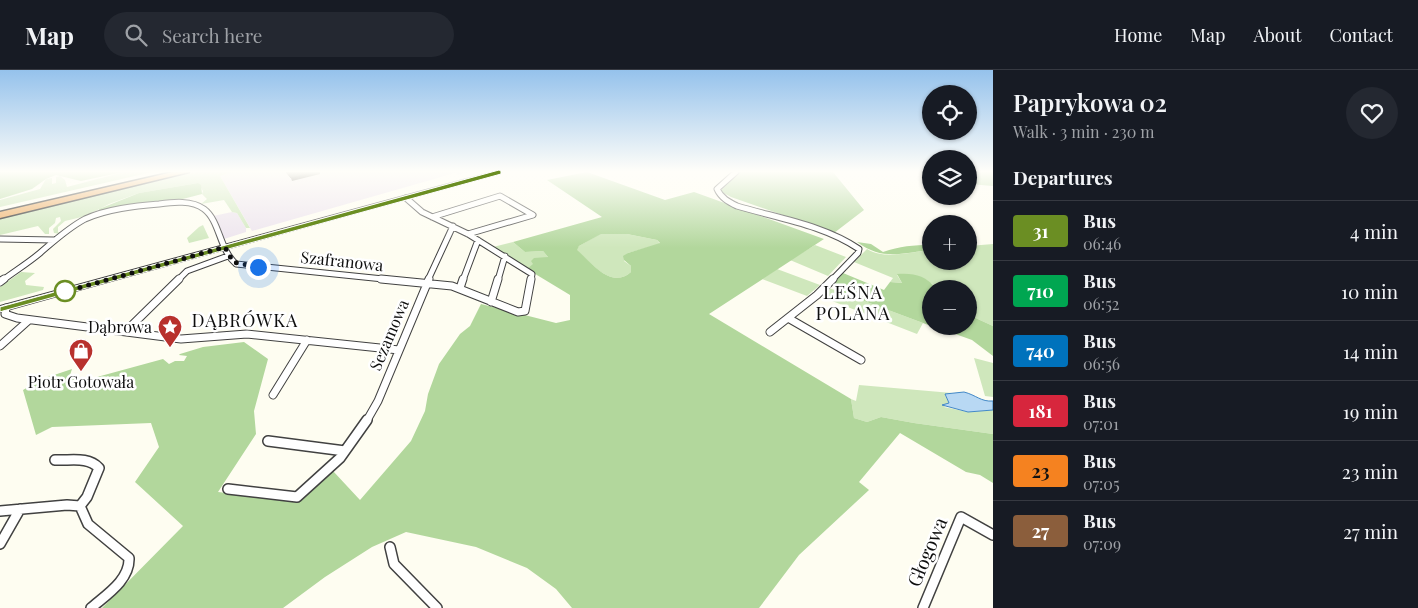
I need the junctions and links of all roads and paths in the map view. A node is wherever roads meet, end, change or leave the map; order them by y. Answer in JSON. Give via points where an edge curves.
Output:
{"nodes":[{"id":1,"x":56,"y":197,"type":"edge"},
{"id":2,"x":75,"y":197,"type":"edge"},
{"id":3,"x":409,"y":197,"type":"edge"},
{"id":4,"x":496,"y":197,"type":"edge"},
{"id":5,"x":502,"y":197,"type":"edge"},
{"id":6,"x":722,"y":197,"type":"edge"},
{"id":7,"x":406,"y":198,"type":"junction"},
{"id":8,"x":0,"y":210,"type":"edge"},
{"id":9,"x":0,"y":215,"type":"edge"},
{"id":10,"x":432,"y":217,"type":"junction"},
{"id":11,"x":453,"y":226,"type":"junction"},
{"id":12,"x":468,"y":234,"type":"junction"},
{"id":13,"x":0,"y":239,"type":"edge"},
{"id":14,"x":54,"y":240,"type":"junction"},
{"id":15,"x":478,"y":240,"type":"junction"},
{"id":16,"x":225,"y":247,"type":"junction"},
{"id":17,"x":228,"y":256,"type":"junction"},
{"id":18,"x":505,"y":256,"type":"junction"},
{"id":19,"x":0,"y":282,"type":"edge"},
{"id":20,"x":427,"y":283,"type":"junction"},
{"id":21,"x":460,"y":288,"type":"junction"},
{"id":22,"x":491,"y":302,"type":"junction"},
{"id":23,"x":3,"y":309,"type":"edge"},
{"id":24,"x":788,"y":318,"type":"junction"},
{"id":25,"x":30,"y":320,"type":"junction"},
{"id":26,"x":126,"y":331,"type":"junction"},
{"id":27,"x":770,"y":332,"type":"dead end"},
{"id":28,"x":307,"y":340,"type":"junction"},
{"id":29,"x":0,"y":346,"type":"edge"},
{"id":30,"x":399,"y":350,"type":"junction"},
{"id":31,"x":861,"y":360,"type":"dead end"},
{"id":32,"x":273,"y":395,"type":"dead end"},
{"id":33,"x":268,"y":441,"type":"dead end"},
{"id":34,"x":345,"y":451,"type":"junction"},
{"id":35,"x":55,"y":460,"type":"dead end"},
{"id":36,"x":228,"y":489,"type":"dead end"},
{"id":37,"x":82,"y":508,"type":"junction"},
{"id":38,"x":20,"y":509,"type":"junction"},
{"id":39,"x":0,"y":511,"type":"edge"},
{"id":40,"x":993,"y":535,"type":"edge"},
{"id":41,"x":0,"y":544,"type":"edge"},
{"id":42,"x":390,"y":547,"type":"dead end"},
{"id":43,"x":91,"y":608,"type":"edge"},
{"id":44,"x":437,"y":608,"type":"edge"},
{"id":45,"x":923,"y":608,"type":"edge"}],
"edges":[{"from":1,"to":8,"type":"highway"},
{"from":2,"to":9,"type":"highway"},
{"from":3,"to":7,"type":"street"},
{"from":4,"to":10,"type":"street"},
{"from":5,"to":12,"type":"street","via":[[533,215]]},
{"from":6,"to":24,"type":"street","via":[[737,206],[828,234],[859,249],[817,296]]},
{"from":7,"to":10,"type":"street","name":"Szafranowa"},
{"from":7,"to":16,"type":"street"},
{"from":10,"to":11,"type":"street","name":"Szafranowa"},
{"from":11,"to":12,"type":"street","name":"Szafranowa"},
{"from":11,"to":20,"type":"street","name":"Sezamowa"},
{"from":12,"to":15,"type":"street","name":"Szafranowa"},
{"from":13,"to":14,"type":"street"},
{"from":14,"to":16,"type":"street","via":[[98,214],[176,202],[204,208]]},
{"from":14,"to":19,"type":"street"},
{"from":15,"to":18,"type":"street","name":"Szafranowa"},
{"from":15,"to":21,"type":"street"},
{"from":16,"to":17,"type":"street"},
{"from":16,"to":23,"type":"street"},
{"from":17,"to":20,"type":"street","name":"Szafranowa","via":[[241,265]]},
{"from":17,"to":26,"type":"street","via":[[187,271]]},
{"from":18,"to":22,"type":"street"},
{"from":18,"to":22,"type":"street","name":"Szafranowa","via":[[532,274],[527,308],[518,312]]},
{"from":20,"to":21,"type":"street","name":"Szafranowa"},
{"from":20,"to":30,"type":"street","name":"Sezamowa"},
{"from":21,"to":22,"type":"street","name":"Szafranowa"},
{"from":23,"to":25,"type":"street","via":[[8,316]]},
{"from":24,"to":27,"type":"street"},
{"from":24,"to":31,"type":"street"},
{"from":25,"to":26,"type":"street"},
{"from":25,"to":29,"type":"street"},
{"from":26,"to":28,"type":"street","via":[[181,339],[243,334]]},
{"from":28,"to":30,"type":"street"},
{"from":28,"to":32,"type":"street"},
{"from":30,"to":34,"type":"street","name":"Sezamowa","via":[[378,401]]},
{"from":33,"to":34,"type":"street"},
{"from":34,"to":36,"type":"street","name":"Sezamowa","via":[[297,497]]},
{"from":35,"to":37,"type":"street","via":[[88,460],[99,468]]},
{"from":37,"to":38,"type":"street","via":[[67,505]]},
{"from":37,"to":43,"type":"street","via":[[88,524],[125,554],[131,564],[126,576]]},
{"from":38,"to":39,"type":"street"},
{"from":38,"to":41,"type":"street"},
{"from":40,"to":45,"type":"street","name":"Głogowa","via":[[961,516]]},
{"from":42,"to":44,"type":"street","via":[[394,564]]}]}
